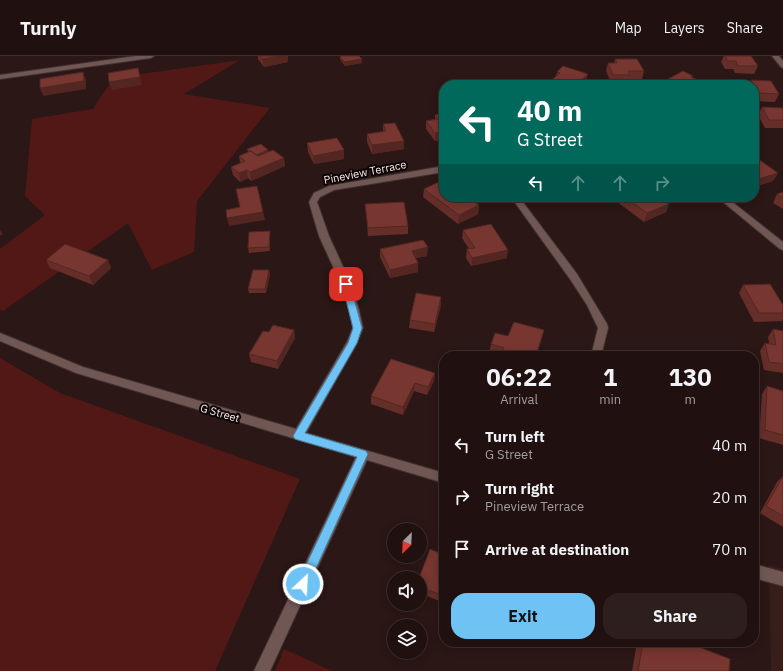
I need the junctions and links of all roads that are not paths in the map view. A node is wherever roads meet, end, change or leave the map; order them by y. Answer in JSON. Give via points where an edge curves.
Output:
{"nodes":[{"id":1,"x":151,"y":56,"type":"edge"},
{"id":2,"x":775,"y":56,"type":"edge"},
{"id":3,"x":783,"y":66,"type":"edge"},
{"id":4,"x":0,"y":77,"type":"edge"},
{"id":5,"x":439,"y":170,"type":"edge"},
{"id":6,"x":518,"y":202,"type":"edge"},
{"id":7,"x":728,"y":202,"type":"edge"},
{"id":8,"x":783,"y":247,"type":"edge"},
{"id":9,"x":0,"y":337,"type":"edge"},
{"id":10,"x":597,"y":351,"type":"edge"},
{"id":11,"x":298,"y":436,"type":"junction"},
{"id":12,"x":363,"y":454,"type":"junction"},
{"id":13,"x":439,"y":477,"type":"edge"},
{"id":14,"x":759,"y":572,"type":"edge"},
{"id":15,"x":783,"y":579,"type":"edge"},
{"id":16,"x":262,"y":671,"type":"edge"}],
"edges":[{"from":1,"to":4,"type":"street"},
{"from":2,"to":3,"type":"street"},
{"from":5,"to":11,"type":"street","name":"Pineview Terrace","via":[[332,188],[317,194],[314,198],[314,207],[346,284],[358,328],[352,343]]},
{"from":6,"to":10,"type":"street","via":[[588,297],[603,328]]},
{"from":7,"to":8,"type":"street"},
{"from":9,"to":11,"type":"street","name":"G Street","via":[[80,370]]},
{"from":11,"to":12,"type":"street","name":"G Street"},
{"from":12,"to":13,"type":"street","name":"G Street"},
{"from":12,"to":16,"type":"street"},
{"from":14,"to":15,"type":"street"}]}
